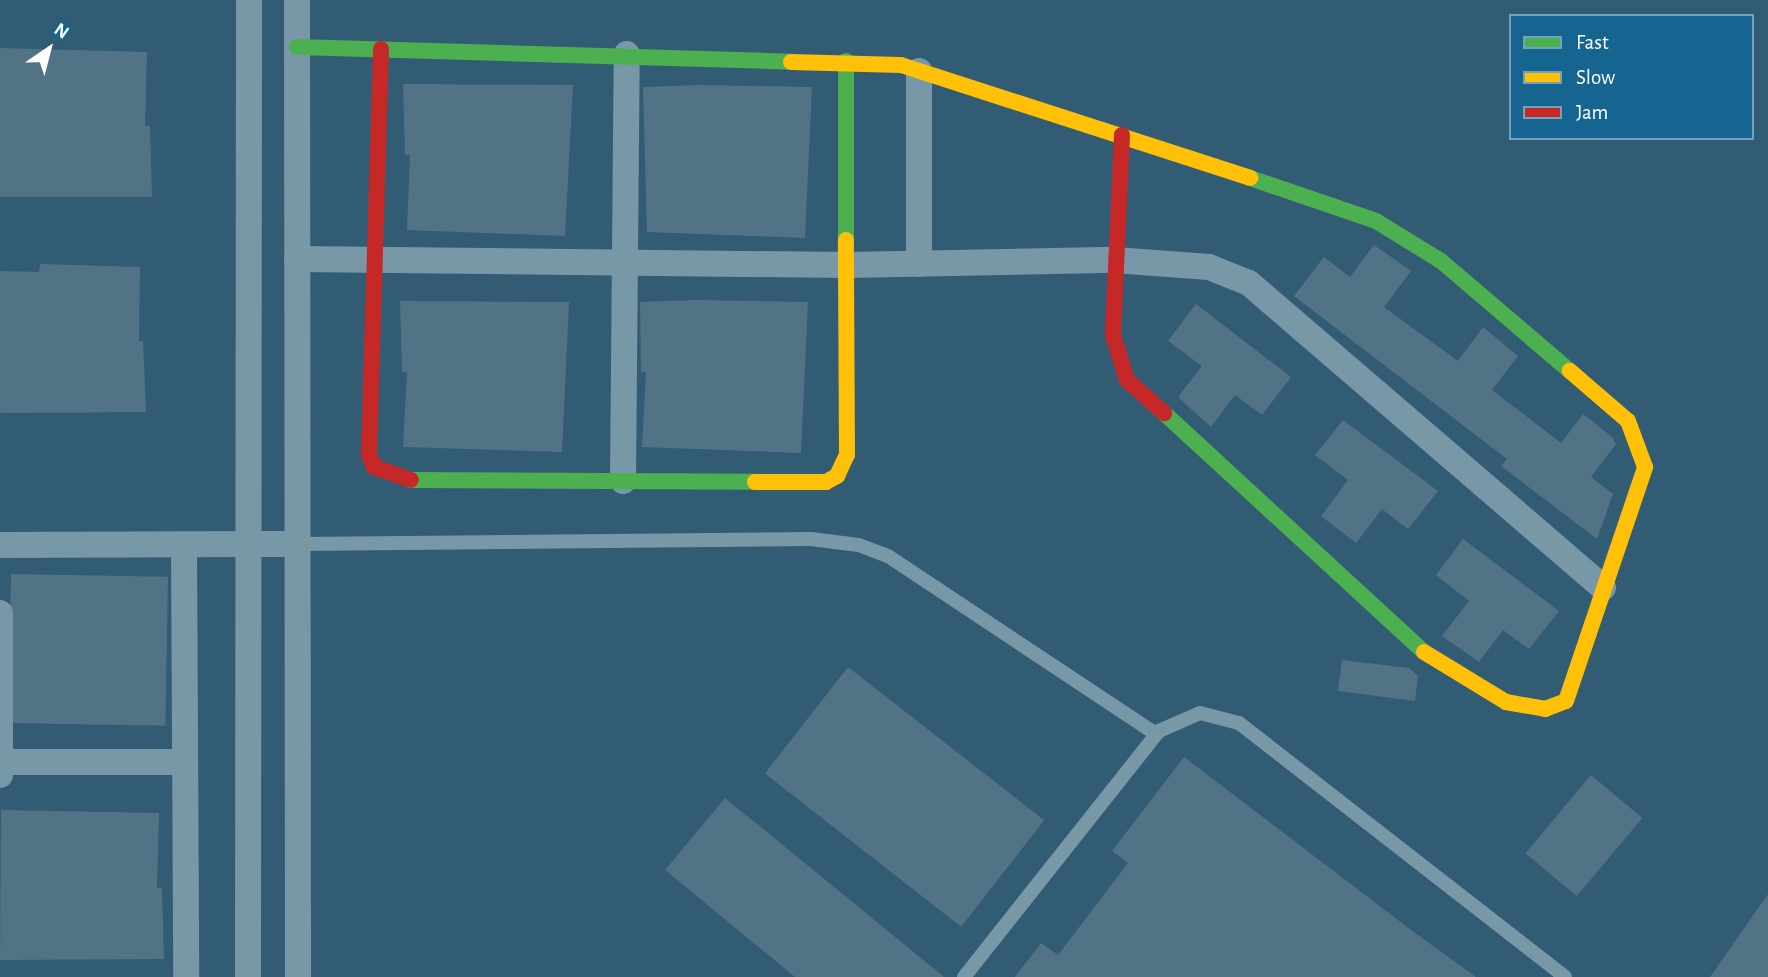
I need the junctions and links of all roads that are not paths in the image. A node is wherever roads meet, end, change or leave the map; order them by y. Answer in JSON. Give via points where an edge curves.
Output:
{"nodes":[{"id":1,"x":249,"y":0,"type":"edge"},
{"id":2,"x":297,"y":0,"type":"edge"},
{"id":3,"x":297,"y":47,"type":"junction"},
{"id":4,"x":381,"y":49,"type":"junction"},
{"id":5,"x":627,"y":54,"type":"junction"},
{"id":6,"x":846,"y":61,"type":"junction"},
{"id":7,"x":919,"y":71,"type":"junction"},
{"id":8,"x":1122,"y":135,"type":"junction"},
{"id":9,"x":297,"y":259,"type":"junction"},
{"id":10,"x":1115,"y":260,"type":"junction"},
{"id":11,"x":373,"y":262,"type":"junction"},
{"id":12,"x":628,"y":264,"type":"junction"},
{"id":13,"x":919,"y":264,"type":"junction"},
{"id":14,"x":847,"y":265,"type":"junction"},
{"id":15,"x":623,"y":481,"type":"junction"},
{"id":16,"x":298,"y":544,"type":"junction"},
{"id":17,"x":0,"y":545,"type":"edge"},
{"id":18,"x":184,"y":546,"type":"junction"},
{"id":19,"x":250,"y":546,"type":"junction"},
{"id":20,"x":1603,"y":587,"type":"junction"},
{"id":21,"x":0,"y":613,"type":"edge"},
{"id":22,"x":1156,"y":734,"type":"junction"},
{"id":23,"x":184,"y":762,"type":"junction"},
{"id":24,"x":1,"y":769,"type":"edge"},
{"id":25,"x":186,"y":977,"type":"edge"},
{"id":26,"x":248,"y":977,"type":"edge"},
{"id":27,"x":298,"y":977,"type":"edge"},
{"id":28,"x":964,"y":977,"type":"edge"},
{"id":29,"x":1565,"y":977,"type":"edge"}],
"edges":[{"from":1,"to":19,"type":"street"},
{"from":2,"to":3,"type":"street"},
{"from":3,"to":4,"type":"street"},
{"from":3,"to":9,"type":"street"},
{"from":4,"to":5,"type":"street"},
{"from":4,"to":11,"type":"street"},
{"from":5,"to":6,"type":"street"},
{"from":5,"to":12,"type":"street"},
{"from":6,"to":7,"type":"street"},
{"from":6,"to":14,"type":"street"},
{"from":7,"to":8,"type":"street"},
{"from":7,"to":13,"type":"street"},
{"from":8,"to":10,"type":"street"},
{"from":8,"to":20,"type":"street","via":[[1338,207],[1408,238],[1628,421],[1646,467]]},
{"from":9,"to":11,"type":"street"},
{"from":9,"to":16,"type":"street"},
{"from":10,"to":13,"type":"street"},
{"from":10,"to":20,"type":"street","via":[[1209,267],[1249,283]]},
{"from":10,"to":20,"type":"street","via":[[1113,335],[1127,380],[1438,665],[1506,702],[1557,708],[1566,701]]},
{"from":11,"to":12,"type":"street"},
{"from":11,"to":15,"type":"street","via":[[369,454],[374,467],[399,480]]},
{"from":12,"to":14,"type":"street"},
{"from":12,"to":15,"type":"street"},
{"from":13,"to":14,"type":"street"},
{"from":14,"to":15,"type":"street","via":[[847,456],[838,476],[825,482]]},
{"from":16,"to":19,"type":"street"},
{"from":16,"to":22,"type":"lane","via":[[811,539],[859,545],[888,555]]},
{"from":16,"to":27,"type":"street"},
{"from":17,"to":18,"type":"street"},
{"from":18,"to":19,"type":"street"},
{"from":18,"to":23,"type":"street"},
{"from":19,"to":26,"type":"street"},
{"from":21,"to":24,"type":"street"},
{"from":22,"to":28,"type":"lane"},
{"from":22,"to":29,"type":"lane","via":[[1200,713],[1239,723]]},
{"from":23,"to":24,"type":"street"},
{"from":23,"to":25,"type":"street"}]}
